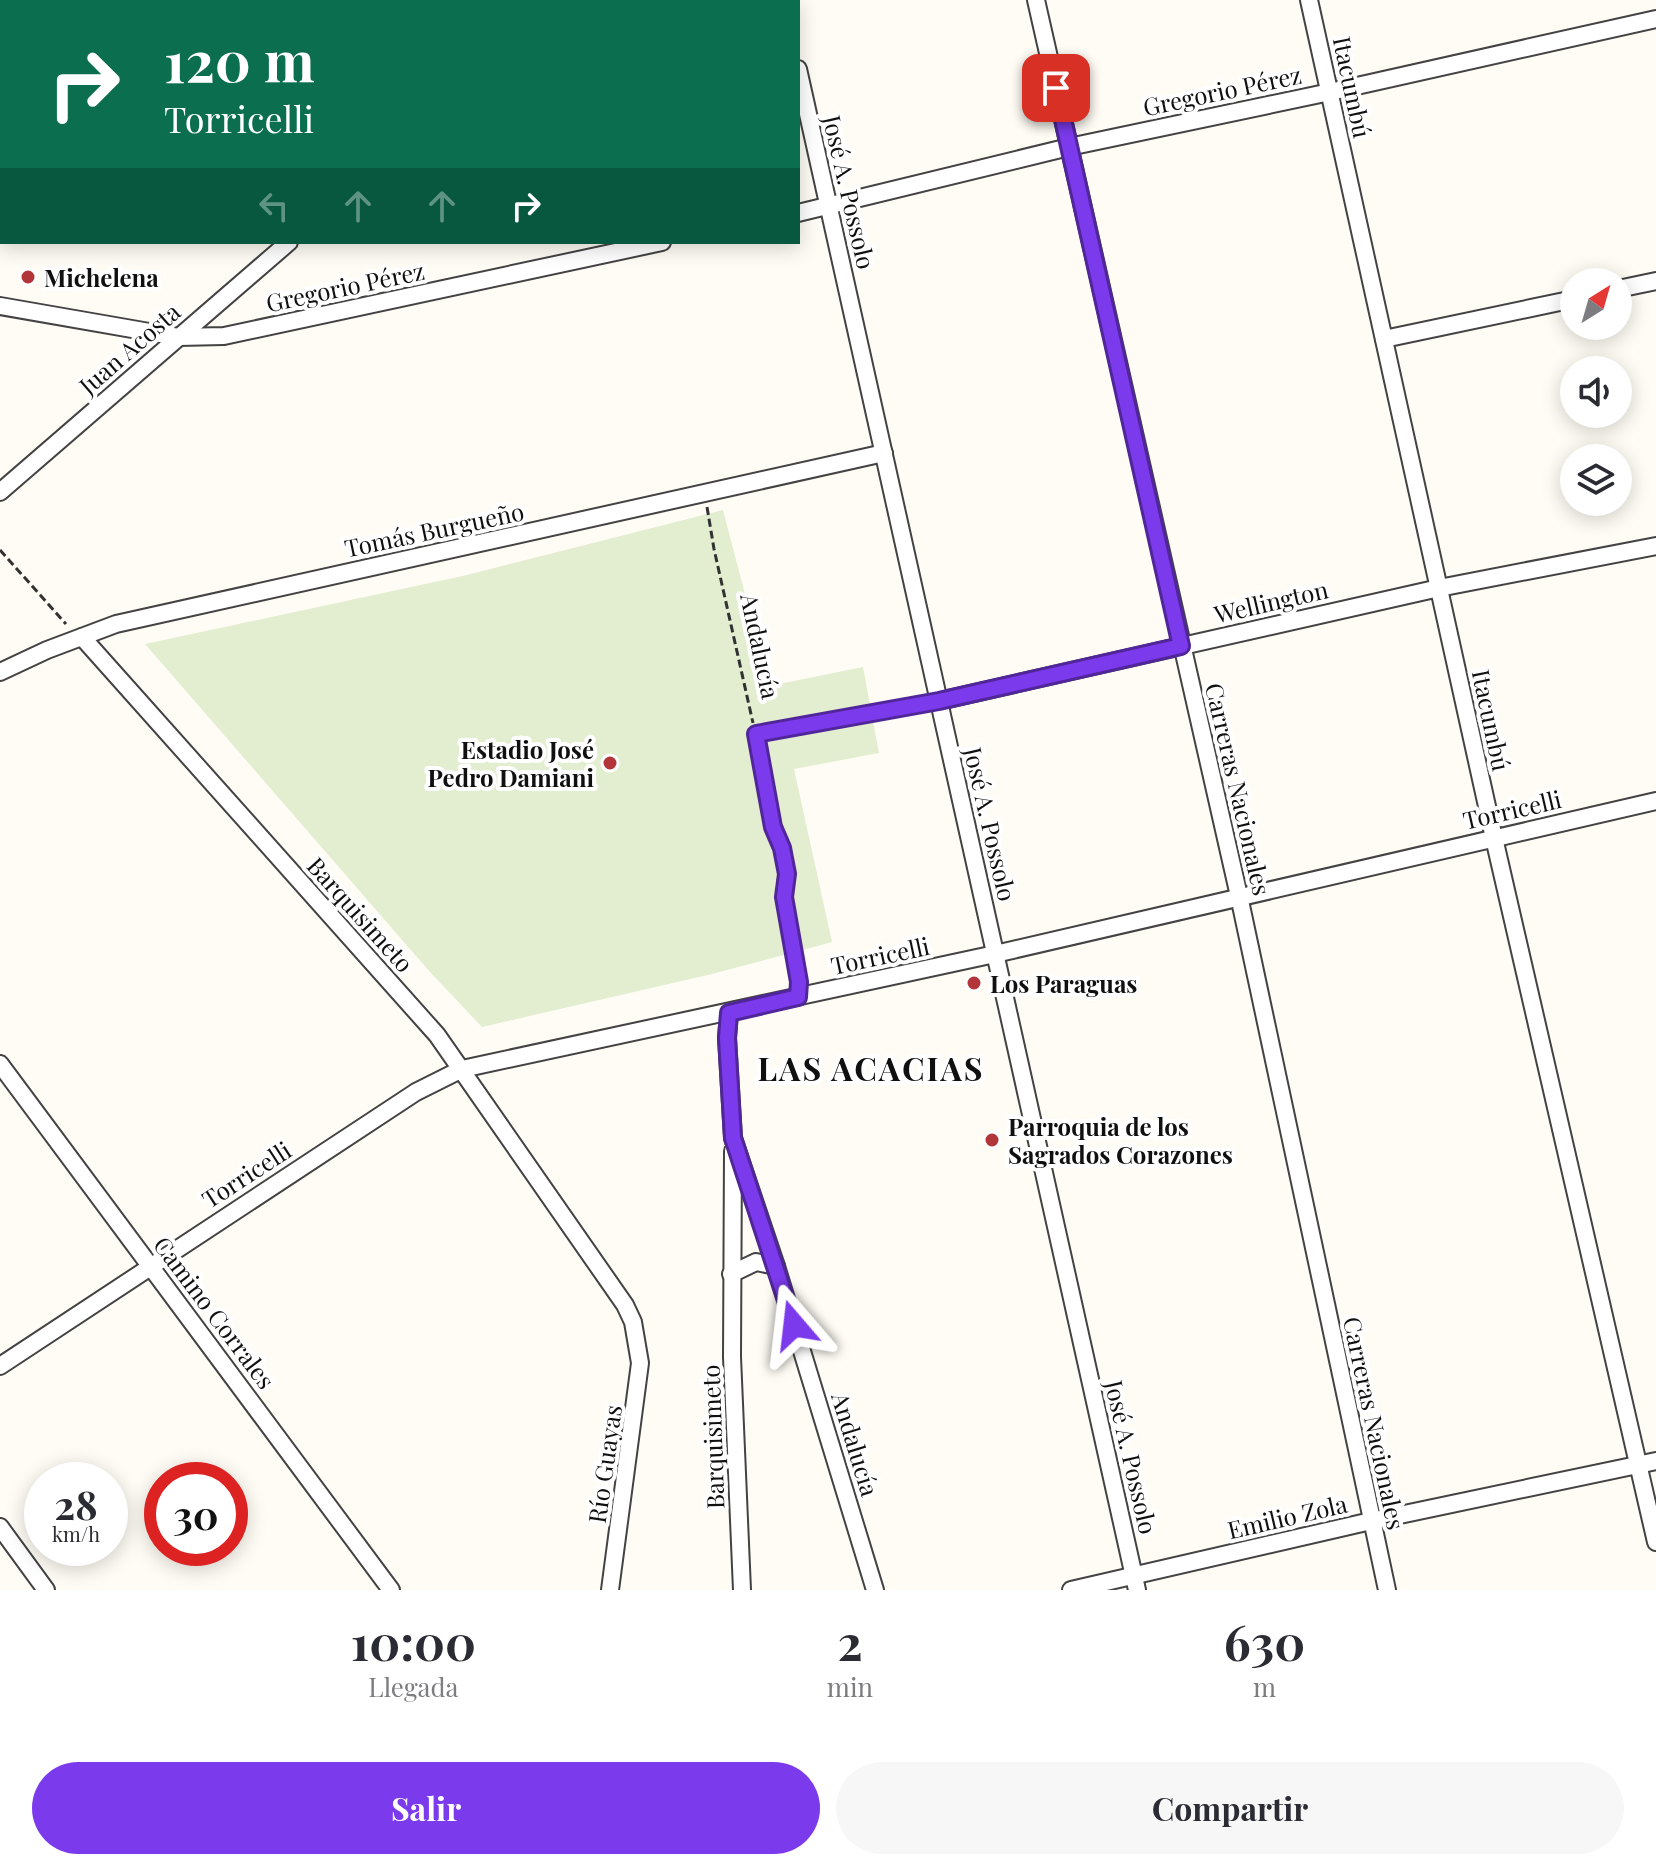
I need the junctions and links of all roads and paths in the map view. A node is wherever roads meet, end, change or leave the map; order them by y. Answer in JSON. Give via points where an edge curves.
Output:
{"nodes":[{"id":1,"x":1036,"y":0,"type":"edge"},
{"id":2,"x":1309,"y":0,"type":"edge"},
{"id":3,"x":1656,"y":19,"type":"edge"},
{"id":4,"x":800,"y":78,"type":"edge"},
{"id":5,"x":1330,"y":92,"type":"junction"},
{"id":6,"x":1069,"y":147,"type":"junction"},
{"id":7,"x":829,"y":206,"type":"junction"},
{"id":8,"x":800,"y":213,"type":"edge"},
{"id":9,"x":287,"y":244,"type":"edge"},
{"id":10,"x":653,"y":244,"type":"edge"},
{"id":11,"x":1656,"y":281,"type":"edge"},
{"id":12,"x":1632,"y":286,"type":"edge"},
{"id":13,"x":1560,"y":302,"type":"edge"},
{"id":14,"x":0,"y":306,"type":"edge"},
{"id":15,"x":178,"y":337,"type":"junction"},
{"id":16,"x":1384,"y":339,"type":"junction"},
{"id":17,"x":884,"y":453,"type":"junction"},
{"id":18,"x":0,"y":492,"type":"edge"},
{"id":19,"x":705,"y":494,"type":"junction"},
{"id":20,"x":1656,"y":546,"type":"edge"},
{"id":21,"x":0,"y":550,"type":"edge"},
{"id":22,"x":1439,"y":588,"type":"junction"},
{"id":23,"x":82,"y":637,"type":"junction"},
{"id":24,"x":1181,"y":646,"type":"junction"},
{"id":25,"x":0,"y":672,"type":"edge"},
{"id":26,"x":939,"y":701,"type":"junction"},
{"id":27,"x":756,"y":734,"type":"junction"},
{"id":28,"x":1656,"y":801,"type":"edge"},
{"id":29,"x":1494,"y":838,"type":"junction"},
{"id":30,"x":1239,"y":896,"type":"junction"},
{"id":31,"x":995,"y":954,"type":"junction"},
{"id":32,"x":798,"y":997,"type":"junction"},
{"id":33,"x":729,"y":1013,"type":"junction"},
{"id":34,"x":0,"y":1064,"type":"edge"},
{"id":35,"x":462,"y":1069,"type":"junction"},
{"id":36,"x":733,"y":1138,"type":"junction"},
{"id":37,"x":776,"y":1266,"type":"junction"},
{"id":38,"x":152,"y":1268,"type":"junction"},
{"id":39,"x":731,"y":1274,"type":"junction"},
{"id":40,"x":638,"y":1344,"type":"joint"},
{"id":41,"x":0,"y":1366,"type":"edge"},
{"id":42,"x":1656,"y":1461,"type":"edge"},
{"id":43,"x":1639,"y":1465,"type":"junction"},
{"id":44,"x":1371,"y":1521,"type":"junction"},
{"id":45,"x":0,"y":1527,"type":"edge"},
{"id":46,"x":1656,"y":1542,"type":"edge"},
{"id":47,"x":1136,"y":1583,"type":"edge"},
{"id":48,"x":46,"y":1590,"type":"edge"},
{"id":49,"x":391,"y":1590,"type":"edge"},
{"id":50,"x":610,"y":1590,"type":"edge"},
{"id":51,"x":742,"y":1590,"type":"edge"},
{"id":52,"x":875,"y":1590,"type":"edge"},
{"id":53,"x":1071,"y":1590,"type":"edge"},
{"id":54,"x":1387,"y":1590,"type":"edge"}],
"edges":[{"from":1,"to":6,"type":"street","name":"Carreras Nacionales"},
{"from":2,"to":5,"type":"street","name":"Itacumbú"},
{"from":3,"to":5,"type":"street","name":"Gregorio Pérez"},
{"from":4,"to":7,"type":"street","name":"José A. Possolo"},
{"from":5,"to":6,"type":"street","name":"Gregorio Pérez"},
{"from":5,"to":16,"type":"street","name":"Itacumbú"},
{"from":6,"to":7,"type":"street","name":"Gregorio Pérez"},
{"from":6,"to":24,"type":"street","name":"Carreras Nacionales"},
{"from":7,"to":8,"type":"street","name":"Gregorio Pérez"},
{"from":7,"to":17,"type":"street","name":"José A. Possolo"},
{"from":9,"to":15,"type":"street","name":"Juan Acosta"},
{"from":10,"to":15,"type":"street","name":"Gregorio Pérez","via":[[224,336]]},
{"from":11,"to":12,"type":"street"},
{"from":13,"to":16,"type":"street"},
{"from":14,"to":15,"type":"street","name":"Gregorio Pérez"},
{"from":15,"to":18,"type":"street","name":"Juan Acosta"},
{"from":16,"to":22,"type":"street","name":"Itacumbú"},
{"from":17,"to":19,"type":"street","name":"Tomás Burgueño"},
{"from":17,"to":26,"type":"street","name":"José A. Possolo"},
{"from":19,"to":23,"type":"street","name":"Tomás Burgueño","via":[[116,624]]},
{"from":19,"to":27,"type":"path","name":"Andalucía"},
{"from":20,"to":22,"type":"street","name":"Wellington"},
{"from":21,"to":23,"type":"path"},
{"from":22,"to":24,"type":"street","name":"Wellington"},
{"from":22,"to":29,"type":"street","name":"Itacumbú"},
{"from":23,"to":25,"type":"street","name":"Tomás Burgueño"},
{"from":23,"to":35,"type":"street","name":"Barquisimeto"},
{"from":24,"to":26,"type":"street","name":"Wellington"},
{"from":24,"to":30,"type":"street","name":"Carreras Nacionales"},
{"from":26,"to":27,"type":"lane","name":"Wellington"},
{"from":26,"to":31,"type":"street","name":"José A. Possolo"},
{"from":27,"to":32,"type":"lane","name":"Andalucía","via":[[787,874],[784,897]]},
{"from":28,"to":29,"type":"street","name":"Torricelli"},
{"from":29,"to":30,"type":"street","name":"Torricelli"},
{"from":29,"to":43,"type":"street","name":"Itacumbú"},
{"from":30,"to":31,"type":"street","name":"Torricelli"},
{"from":30,"to":44,"type":"street","name":"Carreras Nacionales"},
{"from":31,"to":32,"type":"street","name":"Torricelli"},
{"from":31,"to":47,"type":"street","name":"José A. Possolo"},
{"from":32,"to":33,"type":"street","name":"Torricelli"},
{"from":33,"to":35,"type":"street","name":"Torricelli"},
{"from":33,"to":36,"type":"street","name":"Andalucía"},
{"from":34,"to":38,"type":"street","name":"Camino Corrales"},
{"from":35,"to":38,"type":"street","name":"Torricelli","via":[[416,1092]]},
{"from":35,"to":40,"type":"street","name":"Barquisimeto","via":[[625,1305]]},
{"from":36,"to":37,"type":"street","name":"Andalucía"},
{"from":36,"to":39,"type":"street","name":"Barquisimeto"},
{"from":37,"to":39,"type":"street","via":[[756,1262]]},
{"from":37,"to":52,"type":"street","name":"Andalucía"},
{"from":38,"to":41,"type":"street","name":"Torricelli"},
{"from":38,"to":49,"type":"street","name":"Camino Corrales"},
{"from":39,"to":51,"type":"street","name":"Barquisimeto"},
{"from":40,"to":50,"type":"street","name":"Río Guayas","via":[[639,1385]]},
{"from":42,"to":43,"type":"street","name":"Emilio Zola"},
{"from":43,"to":44,"type":"street","name":"Emilio Zola"},
{"from":43,"to":46,"type":"street","name":"Itacumbú"},
{"from":44,"to":47,"type":"street","name":"Emilio Zola"},
{"from":44,"to":54,"type":"street","name":"Carreras Nacionales"},
{"from":45,"to":48,"type":"street"},
{"from":47,"to":53,"type":"street","name":"Emilio Zola"}]}
